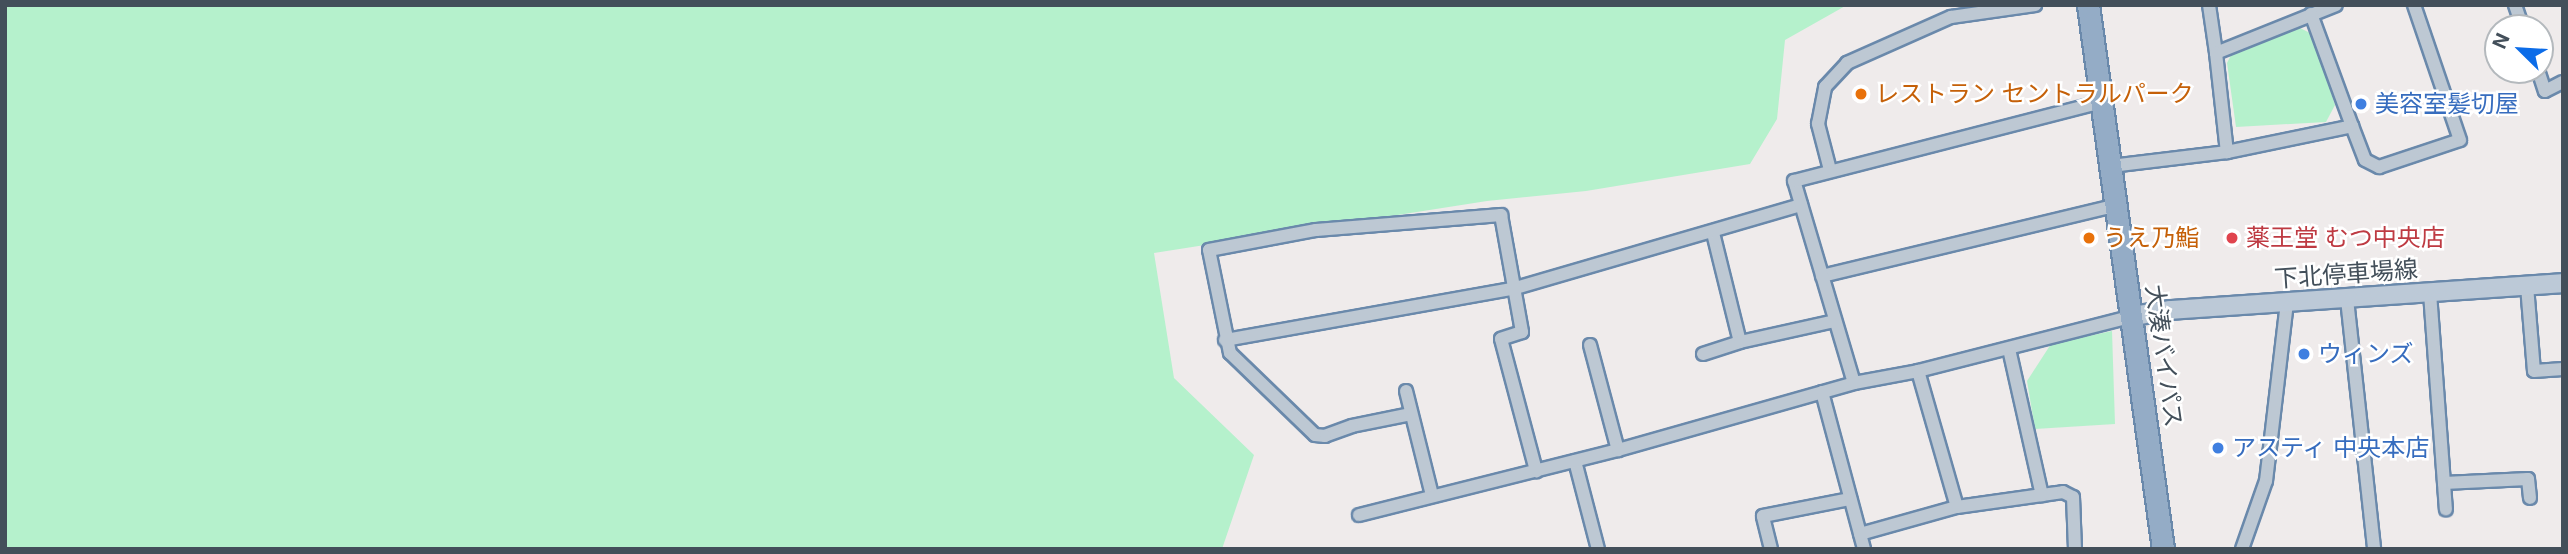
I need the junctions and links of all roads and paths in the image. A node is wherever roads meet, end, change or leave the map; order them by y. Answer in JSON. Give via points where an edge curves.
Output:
{"nodes":[{"id":1,"x":2035,"y":5,"type":"edge"},
{"id":2,"x":2088,"y":5,"type":"edge"},
{"id":3,"x":2209,"y":5,"type":"edge"},
{"id":4,"x":2336,"y":5,"type":"edge"},
{"id":5,"x":2414,"y":5,"type":"edge"},
{"id":6,"x":2311,"y":14,"type":"junction"},
{"id":7,"x":2216,"y":53,"type":"junction"},
{"id":8,"x":2563,"y":82,"type":"edge"},
{"id":9,"x":2543,"y":84,"type":"edge"},
{"id":10,"x":2102,"y":102,"type":"junction"},
{"id":11,"x":2353,"y":126,"type":"junction"},
{"id":12,"x":2227,"y":152,"type":"junction"},
{"id":13,"x":2111,"y":166,"type":"junction"},
{"id":14,"x":1830,"y":170,"type":"junction"},
{"id":15,"x":1801,"y":205,"type":"junction"},
{"id":16,"x":2117,"y":205,"type":"junction"},
{"id":17,"x":1713,"y":233,"type":"junction"},
{"id":18,"x":1822,"y":276,"type":"junction"},
{"id":19,"x":2563,"y":283,"type":"edge"},
{"id":20,"x":2527,"y":286,"type":"junction"},
{"id":21,"x":1512,"y":289,"type":"junction"},
{"id":22,"x":2430,"y":293,"type":"junction"},
{"id":23,"x":2347,"y":299,"type":"junction"},
{"id":24,"x":2287,"y":303,"type":"junction"},
{"id":25,"x":2133,"y":316,"type":"junction"},
{"id":26,"x":1835,"y":321,"type":"junction"},
{"id":27,"x":1225,"y":340,"type":"junction"},
{"id":28,"x":1740,"y":342,"type":"junction"},
{"id":29,"x":1590,"y":345,"type":"dead end"},
{"id":30,"x":2009,"y":349,"type":"junction"},
{"id":31,"x":1703,"y":354,"type":"dead end"},
{"id":32,"x":2563,"y":369,"type":"edge"},
{"id":33,"x":1917,"y":371,"type":"junction"},
{"id":34,"x":1854,"y":383,"type":"junction"},
{"id":35,"x":1406,"y":391,"type":"dead end"},
{"id":36,"x":1822,"y":392,"type":"junction"},
{"id":37,"x":1411,"y":414,"type":"junction"},
{"id":38,"x":1618,"y":450,"type":"junction"},
{"id":39,"x":1575,"y":461,"type":"junction"},
{"id":40,"x":1536,"y":471,"type":"junction"},
{"id":41,"x":2444,"y":483,"type":"junction"},
{"id":42,"x":1432,"y":495,"type":"junction"},
{"id":43,"x":2042,"y":495,"type":"junction"},
{"id":44,"x":2529,"y":498,"type":"dead end"},
{"id":45,"x":1850,"y":499,"type":"junction"},
{"id":46,"x":1957,"y":507,"type":"junction"},
{"id":47,"x":2446,"y":509,"type":"dead end"},
{"id":48,"x":1359,"y":515,"type":"dead end"},
{"id":49,"x":1860,"y":534,"type":"junction"},
{"id":50,"x":1598,"y":549,"type":"edge"},
{"id":51,"x":1771,"y":549,"type":"edge"},
{"id":52,"x":1864,"y":549,"type":"edge"},
{"id":53,"x":2075,"y":549,"type":"edge"},
{"id":54,"x":2163,"y":549,"type":"edge"},
{"id":55,"x":2242,"y":549,"type":"edge"},
{"id":56,"x":2374,"y":549,"type":"edge"}],
"edges":[{"from":1,"to":14,"type":"street","via":[[1951,17],[1847,64],[1825,86],[1818,124]]},
{"from":2,"to":10,"type":"highway","name":"大湊バイパス"},
{"from":3,"to":7,"type":"street"},
{"from":4,"to":6,"type":"street"},
{"from":5,"to":11,"type":"street","via":[[2459,140],[2379,167],[2365,160]]},
{"from":6,"to":7,"type":"street"},
{"from":6,"to":11,"type":"street"},
{"from":7,"to":12,"type":"street"},
{"from":8,"to":9,"type":"street","via":[[2545,91]]},
{"from":10,"to":13,"type":"highway","name":"大湊バイパス"},
{"from":10,"to":14,"type":"street"},
{"from":11,"to":12,"type":"street"},
{"from":12,"to":13,"type":"street"},
{"from":13,"to":16,"type":"highway","name":"大湊バイパス"},
{"from":14,"to":15,"type":"street","via":[[1794,181]]},
{"from":15,"to":17,"type":"street"},
{"from":15,"to":18,"type":"street"},
{"from":16,"to":18,"type":"street"},
{"from":16,"to":25,"type":"highway","name":"大湊バイパス"},
{"from":17,"to":21,"type":"street"},
{"from":17,"to":28,"type":"street"},
{"from":18,"to":26,"type":"street"},
{"from":19,"to":20,"type":"main road","name":"下北停車場線"},
{"from":20,"to":22,"type":"main road","name":"下北停車場線"},
{"from":20,"to":32,"type":"street","via":[[2535,371]]},
{"from":21,"to":27,"type":"street"},
{"from":21,"to":27,"type":"street","via":[[1500,215],[1316,230],[1209,250]]},
{"from":21,"to":40,"type":"street","via":[[1522,332],[1501,339]]},
{"from":22,"to":23,"type":"main road","name":"下北停車場線"},
{"from":22,"to":41,"type":"street"},
{"from":23,"to":24,"type":"main road","name":"下北停車場線"},
{"from":23,"to":56,"type":"street"},
{"from":24,"to":25,"type":"main road","name":"下北停車場線"},
{"from":24,"to":55,"type":"street","via":[[2266,481]]},
{"from":25,"to":30,"type":"street"},
{"from":25,"to":54,"type":"highway","name":"大湊バイパス"},
{"from":26,"to":28,"type":"street"},
{"from":26,"to":34,"type":"street"},
{"from":27,"to":37,"type":"street","via":[[1230,353],[1315,435]]},
{"from":28,"to":31,"type":"street"},
{"from":29,"to":38,"type":"street"},
{"from":30,"to":33,"type":"street"},
{"from":30,"to":43,"type":"street"},
{"from":33,"to":34,"type":"street"},
{"from":33,"to":46,"type":"street"},
{"from":34,"to":36,"type":"street"},
{"from":35,"to":37,"type":"street"},
{"from":36,"to":38,"type":"street"},
{"from":36,"to":45,"type":"street"},
{"from":37,"to":42,"type":"street"},
{"from":38,"to":39,"type":"street"},
{"from":39,"to":40,"type":"street"},
{"from":39,"to":50,"type":"street"},
{"from":40,"to":42,"type":"street"},
{"from":41,"to":44,"type":"street","via":[[2528,479]]},
{"from":41,"to":47,"type":"street"},
{"from":42,"to":48,"type":"street"},
{"from":43,"to":46,"type":"street"},
{"from":43,"to":53,"type":"street","via":[[2063,492],[2073,497]]},
{"from":45,"to":49,"type":"street"},
{"from":45,"to":51,"type":"street","via":[[1763,516]]},
{"from":46,"to":49,"type":"street"},
{"from":49,"to":52,"type":"street"}]}
